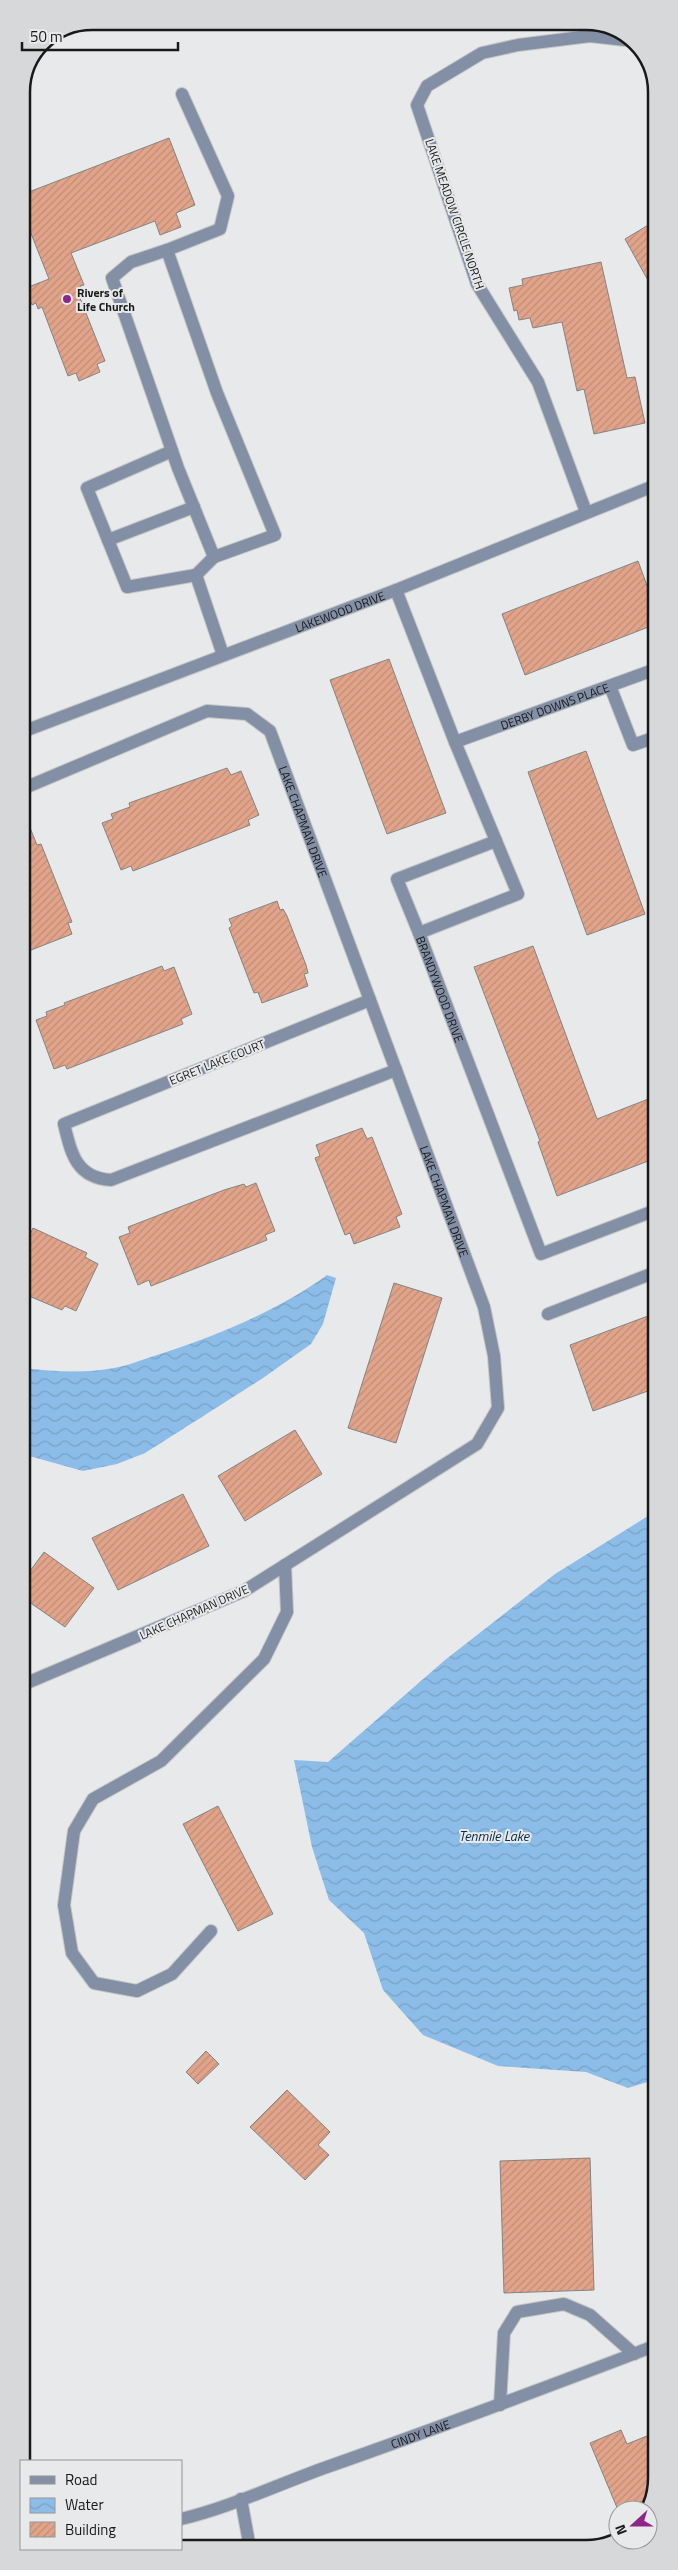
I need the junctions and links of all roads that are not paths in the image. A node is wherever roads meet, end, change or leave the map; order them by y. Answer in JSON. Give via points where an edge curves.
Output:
{"nodes":[{"id":1,"x":619,"y":39,"type":"edge"},
{"id":2,"x":182,"y":94,"type":"dead end"},
{"id":3,"x":167,"y":250,"type":"junction"},
{"id":4,"x":172,"y":451,"type":"junction"},
{"id":5,"x":648,"y":489,"type":"edge"},
{"id":6,"x":194,"y":507,"type":"junction"},
{"id":7,"x":586,"y":512,"type":"junction"},
{"id":8,"x":108,"y":540,"type":"junction"},
{"id":9,"x":214,"y":557,"type":"junction"},
{"id":10,"x":196,"y":575,"type":"junction"},
{"id":11,"x":396,"y":590,"type":"junction"},
{"id":12,"x":223,"y":655,"type":"junction"},
{"id":13,"x":648,"y":672,"type":"edge"},
{"id":14,"x":610,"y":686,"type":"junction"},
{"id":15,"x":30,"y":729,"type":"edge"},
{"id":16,"x":648,"y":740,"type":"edge"},
{"id":17,"x":455,"y":742,"type":"junction"},
{"id":18,"x":30,"y":785,"type":"edge"},
{"id":19,"x":496,"y":840,"type":"junction"},
{"id":20,"x":419,"y":933,"type":"junction"},
{"id":21,"x":370,"y":1000,"type":"junction"},
{"id":22,"x":396,"y":1070,"type":"junction"},
{"id":23,"x":648,"y":1213,"type":"edge"},
{"id":24,"x":648,"y":1275,"type":"edge"},
{"id":25,"x":548,"y":1314,"type":"dead end"},
{"id":26,"x":285,"y":1565,"type":"junction"},
{"id":27,"x":30,"y":1682,"type":"edge"},
{"id":28,"x":211,"y":1931,"type":"dead end"},
{"id":29,"x":648,"y":2349,"type":"edge"},
{"id":30,"x":634,"y":2354,"type":"junction"},
{"id":31,"x":500,"y":2405,"type":"junction"},
{"id":32,"x":241,"y":2499,"type":"junction"},
{"id":33,"x":182,"y":2519,"type":"edge"},
{"id":34,"x":249,"y":2540,"type":"edge"}],
"edges":[{"from":1,"to":7,"type":"street","name":"LAKE MEADOW CIRCLE NORTH","via":[[590,36],[482,53],[427,86],[417,105],[477,284],[538,382]]},
{"from":2,"to":3,"type":"street","via":[[228,196],[220,229]]},
{"from":3,"to":4,"type":"street","via":[[131,262],[112,278]]},
{"from":3,"to":9,"type":"street","via":[[217,394],[275,535]]},
{"from":4,"to":6,"type":"street"},
{"from":4,"to":8,"type":"street","via":[[88,488]]},
{"from":5,"to":7,"type":"street","name":"LAKEWOOD DRIVE"},
{"from":6,"to":8,"type":"street"},
{"from":6,"to":9,"type":"street"},
{"from":7,"to":11,"type":"street","name":"LAKEWOOD DRIVE"},
{"from":8,"to":10,"type":"street","via":[[127,586]]},
{"from":9,"to":10,"type":"street"},
{"from":10,"to":12,"type":"street"},
{"from":11,"to":12,"type":"street","name":"LAKEWOOD DRIVE"},
{"from":11,"to":17,"type":"street","name":"BRANDYWOOD DRIVE"},
{"from":12,"to":15,"type":"street","name":"LAKEWOOD DRIVE"},
{"from":13,"to":14,"type":"street","name":"DERBY DOWNS PLACE"},
{"from":14,"to":16,"type":"street","via":[[633,745]]},
{"from":14,"to":17,"type":"street","name":"DERBY DOWNS PLACE"},
{"from":17,"to":19,"type":"street","name":"BRANDYWOOD DRIVE"},
{"from":18,"to":21,"type":"street","name":"LAKE CHAPMAN DRIVE","via":[[207,711],[247,714],[270,731]]},
{"from":19,"to":20,"type":"street","name":"BRANDYWOOD DRIVE","via":[[518,894]]},
{"from":19,"to":20,"type":"street","via":[[397,878]]},
{"from":20,"to":23,"type":"street","name":"BRANDYWOOD DRIVE","via":[[541,1254]]},
{"from":21,"to":22,"type":"street","name":"LAKE CHAPMAN DRIVE"},
{"from":21,"to":22,"type":"street","name":"EGRET LAKE COURT","via":[[64,1124],[70,1150],[81,1168],[98,1179],[111,1180]]},
{"from":22,"to":26,"type":"street","name":"LAKE CHAPMAN DRIVE","via":[[484,1308],[494,1356],[498,1408],[478,1444]]},
{"from":24,"to":25,"type":"street"},
{"from":26,"to":27,"type":"street","name":"LAKE CHAPMAN DRIVE","via":[[244,1590]]},
{"from":26,"to":28,"type":"street","via":[[287,1612],[264,1659],[161,1760],[93,1799],[74,1831],[64,1905],[72,1953],[94,1983],[137,1991],[172,1974]]},
{"from":29,"to":30,"type":"street","name":"CINDY LANE"},
{"from":30,"to":31,"type":"street","name":"CINDY LANE"},
{"from":30,"to":31,"type":"street","via":[[590,2315],[564,2304],[517,2312],[504,2333]]},
{"from":31,"to":32,"type":"street","name":"CINDY LANE"},
{"from":32,"to":33,"type":"street","name":"CINDY LANE"},
{"from":32,"to":34,"type":"street"}]}
